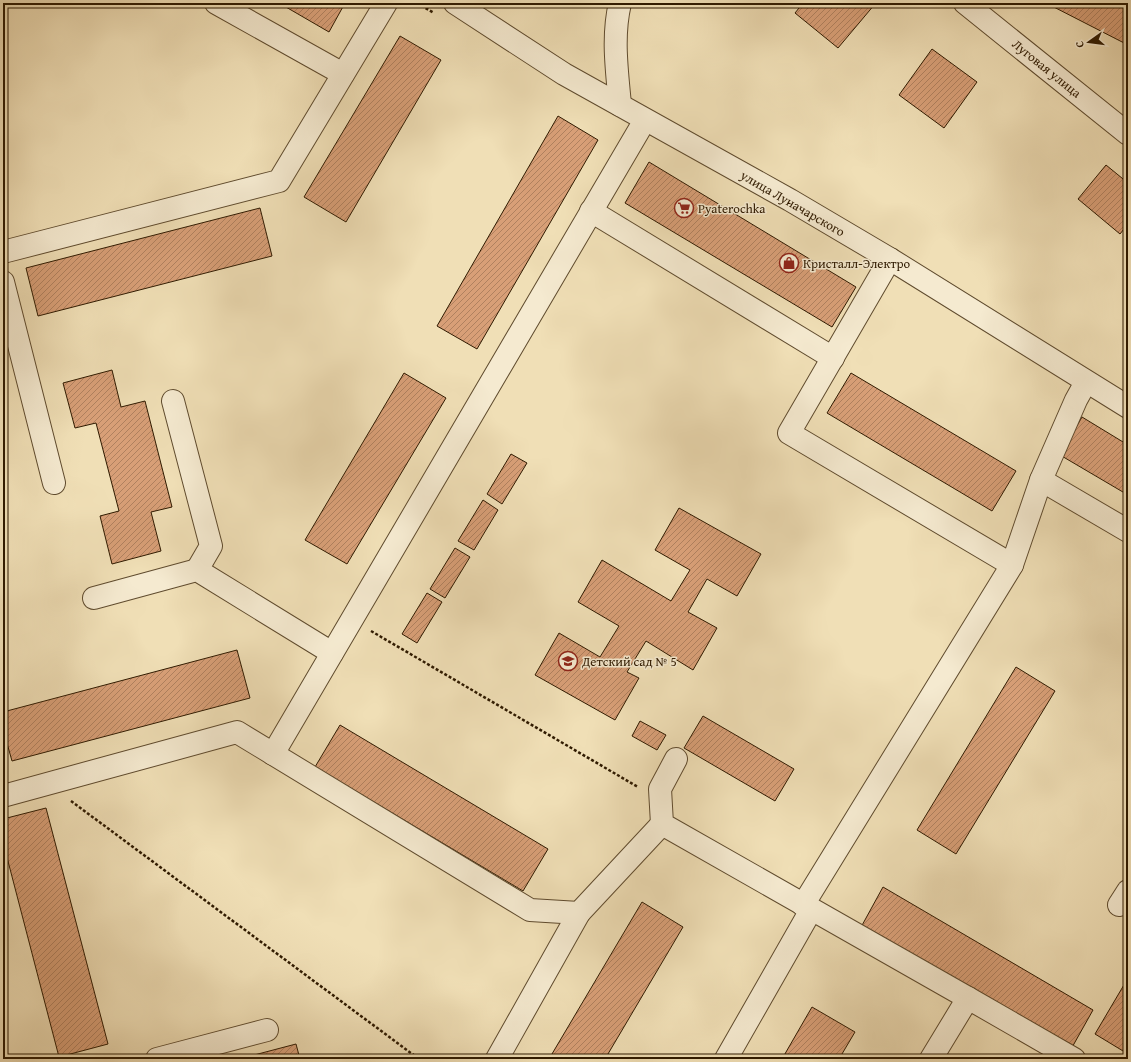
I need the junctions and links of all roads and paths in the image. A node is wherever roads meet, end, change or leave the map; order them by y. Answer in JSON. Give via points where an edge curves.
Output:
{"nodes":[{"id":1,"x":216,"y":3,"type":"edge"},
{"id":2,"x":386,"y":3,"type":"edge"},
{"id":3,"x":455,"y":3,"type":"edge"},
{"id":4,"x":620,"y":3,"type":"edge"},
{"id":5,"x":965,"y":3,"type":"edge"},
{"id":6,"x":343,"y":74,"type":"junction"},
{"id":7,"x":620,"y":105,"type":"junction"},
{"id":8,"x":645,"y":120,"type":"junction"},
{"id":9,"x":1128,"y":134,"type":"edge"},
{"id":10,"x":591,"y":211,"type":"junction"},
{"id":11,"x":3,"y":252,"type":"edge"},
{"id":12,"x":890,"y":260,"type":"junction"},
{"id":13,"x":3,"y":282,"type":"edge"},
{"id":14,"x":6,"y":310,"type":"edge"},
{"id":15,"x":833,"y":358,"type":"junction"},
{"id":16,"x":1086,"y":382,"type":"junction"},
{"id":17,"x":173,"y":401,"type":"dead end"},
{"id":18,"x":1128,"y":407,"type":"edge"},
{"id":19,"x":1041,"y":480,"type":"junction"},
{"id":20,"x":54,"y":482,"type":"dead end"},
{"id":21,"x":1128,"y":531,"type":"edge"},
{"id":22,"x":1012,"y":565,"type":"junction"},
{"id":23,"x":197,"y":570,"type":"junction"},
{"id":24,"x":94,"y":598,"type":"dead end"},
{"id":25,"x":351,"y":620,"type":"junction"},
{"id":26,"x":332,"y":653,"type":"junction"},
{"id":27,"x":273,"y":754,"type":"junction"},
{"id":28,"x":676,"y":759,"type":"dead end"},
{"id":29,"x":47,"y":784,"type":"junction"},
{"id":30,"x":3,"y":796,"type":"edge"},
{"id":31,"x":660,"y":800,"type":"junction"},
{"id":32,"x":662,"y":824,"type":"junction"},
{"id":33,"x":807,"y":907,"type":"junction"},
{"id":34,"x":578,"y":913,"type":"junction"},
{"id":35,"x":968,"y":998,"type":"junction"},
{"id":36,"x":267,"y":1030,"type":"dead end"},
{"id":37,"x":157,"y":1059,"type":"edge"},
{"id":38,"x":419,"y":1059,"type":"edge"},
{"id":39,"x":497,"y":1059,"type":"edge"},
{"id":40,"x":726,"y":1059,"type":"edge"},
{"id":41,"x":931,"y":1059,"type":"edge"},
{"id":42,"x":1074,"y":1059,"type":"edge"}],
"edges":[{"from":1,"to":6,"type":"street"},
{"from":2,"to":6,"type":"street"},
{"from":3,"to":7,"type":"street","name":"улица Луначарского","via":[[564,74]]},
{"from":4,"to":7,"type":"street","via":[[616,45]]},
{"from":5,"to":9,"type":"street","name":"Луговая улица"},
{"from":6,"to":11,"type":"street","via":[[279,181]]},
{"from":7,"to":8,"type":"street","name":"улица Луначарского"},
{"from":8,"to":10,"type":"street"},
{"from":8,"to":12,"type":"street","name":"улица Луначарского","via":[[790,200]]},
{"from":10,"to":15,"type":"street"},
{"from":10,"to":25,"type":"street"},
{"from":12,"to":15,"type":"street"},
{"from":12,"to":16,"type":"street","name":"улица Луначарского"},
{"from":13,"to":14,"type":"street"},
{"from":14,"to":20,"type":"street"},
{"from":15,"to":22,"type":"street","via":[[789,433]]},
{"from":16,"to":18,"type":"street","name":"улица Луначарского"},
{"from":16,"to":19,"type":"street"},
{"from":17,"to":23,"type":"street","via":[[210,546]]},
{"from":19,"to":21,"type":"street"},
{"from":19,"to":22,"type":"street"},
{"from":22,"to":33,"type":"street"},
{"from":23,"to":24,"type":"street"},
{"from":23,"to":26,"type":"street"},
{"from":25,"to":26,"type":"street"},
{"from":25,"to":31,"type":"path"},
{"from":26,"to":27,"type":"street"},
{"from":27,"to":29,"type":"street","via":[[238,732]]},
{"from":27,"to":34,"type":"street","via":[[530,910]]},
{"from":28,"to":31,"type":"street","via":[[660,789]]},
{"from":29,"to":30,"type":"street"},
{"from":29,"to":38,"type":"path"},
{"from":31,"to":32,"type":"street"},
{"from":32,"to":33,"type":"street"},
{"from":32,"to":34,"type":"street"},
{"from":33,"to":35,"type":"street"},
{"from":33,"to":40,"type":"street"},
{"from":34,"to":39,"type":"street"},
{"from":35,"to":41,"type":"street"},
{"from":35,"to":42,"type":"street"},
{"from":36,"to":37,"type":"street"}]}
